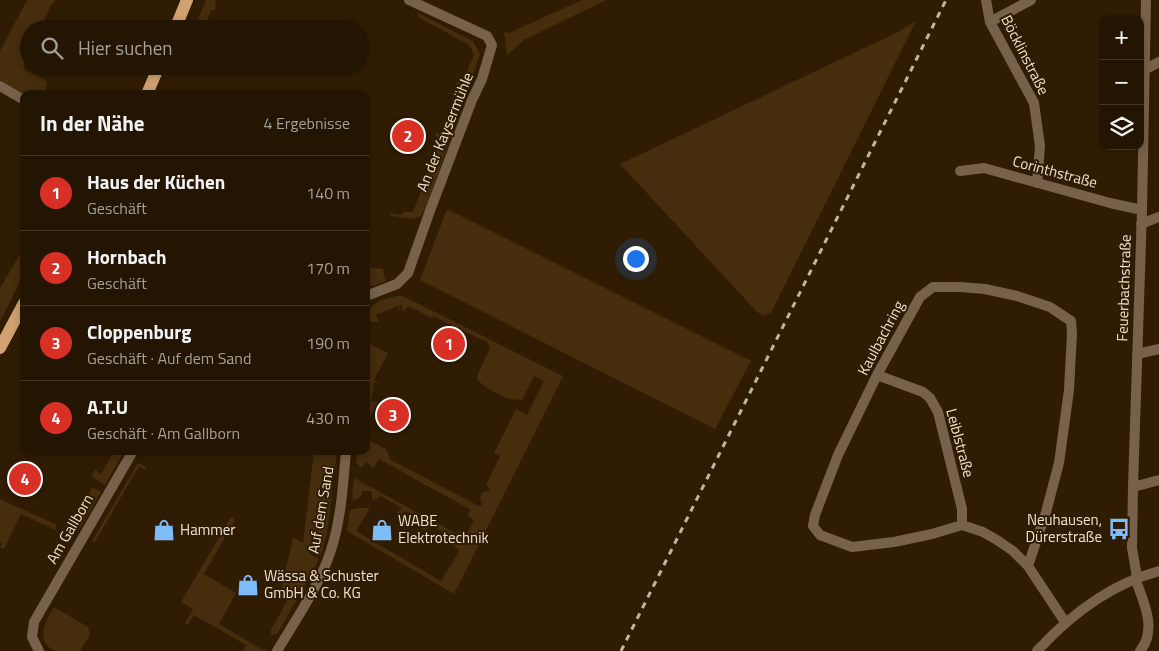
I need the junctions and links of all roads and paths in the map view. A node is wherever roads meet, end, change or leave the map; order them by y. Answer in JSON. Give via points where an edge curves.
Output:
{"nodes":[{"id":1,"x":186,"y":0,"type":"edge"},
{"id":2,"x":410,"y":0,"type":"edge"},
{"id":3,"x":986,"y":0,"type":"edge"},
{"id":4,"x":1031,"y":0,"type":"edge"},
{"id":5,"x":1146,"y":0,"type":"edge"},
{"id":6,"x":178,"y":20,"type":"edge"},
{"id":7,"x":990,"y":22,"type":"junction"},
{"id":8,"x":1159,"y":62,"type":"edge"},
{"id":9,"x":1144,"y":70,"type":"joint"},
{"id":10,"x":155,"y":75,"type":"edge"},
{"id":11,"x":0,"y":86,"type":"edge"},
{"id":12,"x":149,"y":90,"type":"edge"},
{"id":13,"x":20,"y":98,"type":"edge"},
{"id":14,"x":1144,"y":105,"type":"edge"},
{"id":15,"x":960,"y":171,"type":"dead end"},
{"id":16,"x":1037,"y":182,"type":"junction"},
{"id":17,"x":1142,"y":210,"type":"junction"},
{"id":18,"x":1159,"y":218,"type":"edge"},
{"id":19,"x":1141,"y":224,"type":"junction"},
{"id":20,"x":370,"y":294,"type":"edge"},
{"id":21,"x":20,"y":310,"type":"edge"},
{"id":22,"x":0,"y":348,"type":"edge"},
{"id":23,"x":1159,"y":349,"type":"edge"},
{"id":24,"x":1137,"y":354,"type":"junction"},
{"id":25,"x":877,"y":375,"type":"junction"},
{"id":26,"x":130,"y":455,"type":"edge"},
{"id":27,"x":345,"y":455,"type":"edge"},
{"id":28,"x":1159,"y":480,"type":"edge"},
{"id":29,"x":1133,"y":487,"type":"junction"},
{"id":30,"x":962,"y":525,"type":"junction"},
{"id":31,"x":1028,"y":566,"type":"junction"},
{"id":32,"x":1159,"y":571,"type":"edge"},
{"id":33,"x":1136,"y":577,"type":"junction"},
{"id":34,"x":1065,"y":622,"type":"junction"},
{"id":35,"x":40,"y":651,"type":"edge"},
{"id":36,"x":277,"y":651,"type":"edge"},
{"id":37,"x":1037,"y":651,"type":"edge"},
{"id":38,"x":1140,"y":651,"type":"edge"}],
"edges":[{"from":1,"to":6,"type":"main road"},
{"from":2,"to":20,"type":"street","name":"An der Kaysermühle","via":[[487,36],[492,45],[482,80],[408,273],[398,284]]},
{"from":3,"to":7,"type":"street","name":"Böcklinstraße"},
{"from":4,"to":7,"type":"street"},
{"from":5,"to":9,"type":"street","name":"Feuerbachstraße"},
{"from":7,"to":16,"type":"street","name":"Böcklinstraße","via":[[1034,103],[1040,146]]},
{"from":8,"to":9,"type":"street"},
{"from":10,"to":12,"type":"main road"},
{"from":11,"to":13,"type":"street"},
{"from":14,"to":17,"type":"street","name":"Feuerbachstraße"},
{"from":15,"to":16,"type":"street","name":"Corinthstraße","via":[[984,168]]},
{"from":16,"to":17,"type":"street","name":"Corinthstraße"},
{"from":17,"to":19,"type":"street","name":"Feuerbachstraße"},
{"from":18,"to":19,"type":"street"},
{"from":19,"to":24,"type":"street","name":"Feuerbachstraße"},
{"from":21,"to":22,"type":"main road"},
{"from":23,"to":24,"type":"street"},
{"from":24,"to":29,"type":"street","name":"Feuerbachstraße"},
{"from":25,"to":30,"type":"street","name":"Leiblstraße","via":[[923,392],[934,403],[962,509]]},
{"from":25,"to":30,"type":"street","name":"Kaulbachring","via":[[838,456],[815,515],[815,531],[852,547],[894,542]]},
{"from":25,"to":31,"type":"street","name":"Kaulbachring","via":[[920,297],[933,286],[985,289],[1017,296],[1050,307],[1071,321],[1069,390],[1060,458]]},
{"from":26,"to":35,"type":"street","name":"Am Gallborn","via":[[34,622],[32,637]]},
{"from":27,"to":36,"type":"street","name":"Auf dem Sand","via":[[330,554],[322,574]]},
{"from":28,"to":29,"type":"street"},
{"from":29,"to":33,"type":"street","name":"Feuerbachstraße","via":[[1132,548]]},
{"from":30,"to":31,"type":"street","via":[[997,540]]},
{"from":31,"to":34,"type":"street"},
{"from":32,"to":33,"type":"street"},
{"from":33,"to":34,"type":"street","via":[[1084,606]]},
{"from":33,"to":38,"type":"street","name":"Feuerbachstraße","via":[[1149,629]]},
{"from":34,"to":37,"type":"street"}]}
